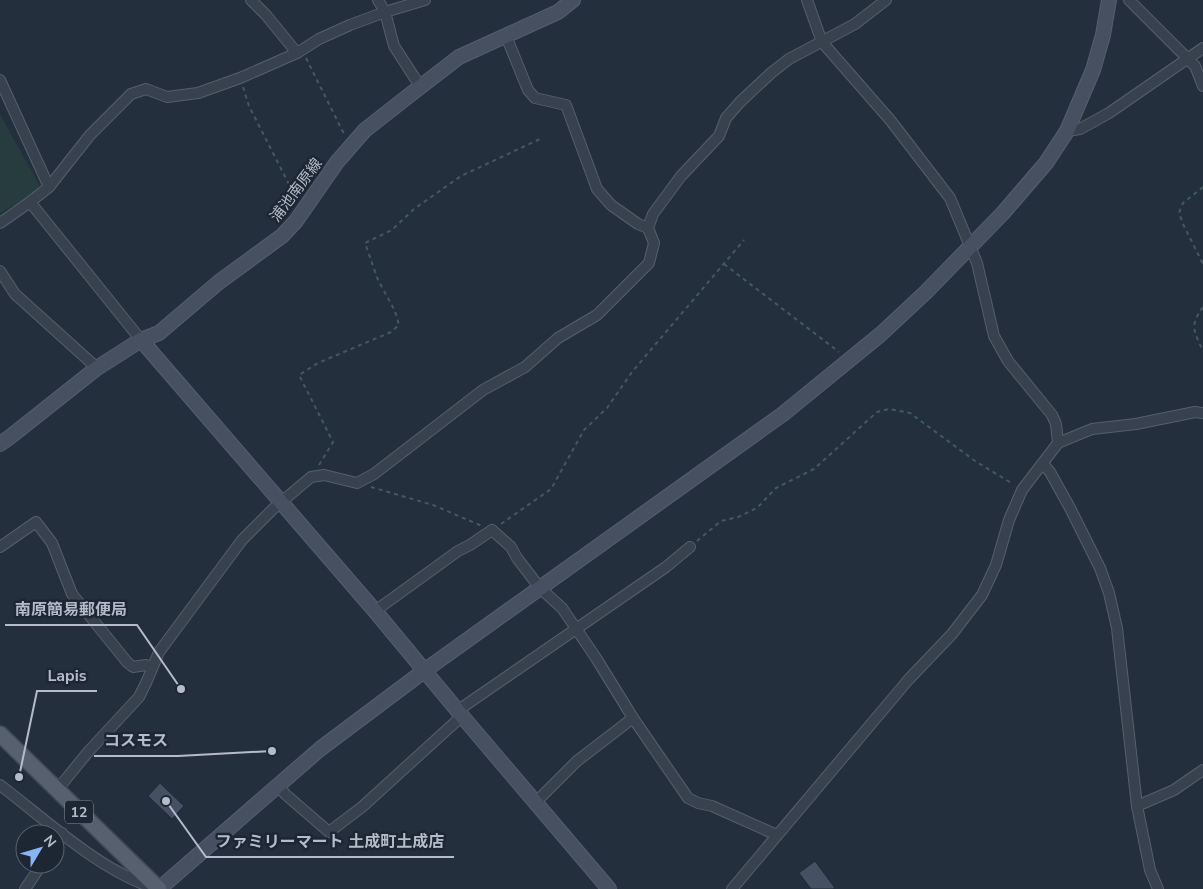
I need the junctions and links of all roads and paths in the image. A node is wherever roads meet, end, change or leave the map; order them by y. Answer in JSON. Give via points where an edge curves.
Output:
{"nodes":[{"id":1,"x":251,"y":0,"type":"edge"},
{"id":2,"x":378,"y":0,"type":"edge"},
{"id":3,"x":425,"y":0,"type":"edge"},
{"id":4,"x":573,"y":0,"type":"edge"},
{"id":5,"x":807,"y":0,"type":"edge"},
{"id":6,"x":886,"y":0,"type":"edge"},
{"id":7,"x":1109,"y":0,"type":"edge"},
{"id":8,"x":1129,"y":0,"type":"edge"},
{"id":9,"x":385,"y":12,"type":"junction"},
{"id":10,"x":506,"y":36,"type":"junction"},
{"id":11,"x":822,"y":42,"type":"junction"},
{"id":12,"x":1203,"y":48,"type":"edge"},
{"id":13,"x":297,"y":53,"type":"junction"},
{"id":14,"x":1188,"y":59,"type":"junction"},
{"id":15,"x":240,"y":78,"type":"junction"},
{"id":16,"x":0,"y":80,"type":"edge"},
{"id":17,"x":420,"y":86,"type":"junction"},
{"id":18,"x":1203,"y":86,"type":"edge"},
{"id":19,"x":1067,"y":131,"type":"junction"},
{"id":20,"x":540,"y":139,"type":"dead end"},
{"id":21,"x":351,"y":147,"type":"junction"},
{"id":22,"x":49,"y":187,"type":"junction"},
{"id":23,"x":1203,"y":187,"type":"edge"},
{"id":24,"x":30,"y":202,"type":"junction"},
{"id":25,"x":303,"y":211,"type":"junction"},
{"id":26,"x":0,"y":223,"type":"edge"},
{"id":27,"x":648,"y":228,"type":"junction"},
{"id":28,"x":744,"y":240,"type":"dead end"},
{"id":29,"x":972,"y":246,"type":"junction"},
{"id":30,"x":724,"y":264,"type":"junction"},
{"id":31,"x":1203,"y":264,"type":"edge"},
{"id":32,"x":0,"y":272,"type":"edge"},
{"id":33,"x":1203,"y":307,"type":"edge"},
{"id":34,"x":141,"y":340,"type":"junction"},
{"id":35,"x":1203,"y":351,"type":"edge"},
{"id":36,"x":850,"y":360,"type":"junction"},
{"id":37,"x":97,"y":368,"type":"junction"},
{"id":38,"x":1203,"y":413,"type":"edge"},
{"id":39,"x":1058,"y":443,"type":"junction"},
{"id":40,"x":0,"y":444,"type":"edge"},
{"id":41,"x":1043,"y":464,"type":"junction"},
{"id":42,"x":311,"y":477,"type":"junction"},
{"id":43,"x":357,"y":483,"type":"junction"},
{"id":44,"x":1022,"y":490,"type":"junction"},
{"id":45,"x":281,"y":503,"type":"junction"},
{"id":46,"x":492,"y":530,"type":"junction"},
{"id":47,"x":0,"y":547,"type":"edge"},
{"id":48,"x":690,"y":547,"type":"joint"},
{"id":49,"x":540,"y":588,"type":"junction"},
{"id":50,"x":375,"y":611,"type":"junction"},
{"id":51,"x":576,"y":628,"type":"junction"},
{"id":52,"x":152,"y":668,"type":"junction"},
{"id":53,"x":424,"y":671,"type":"junction"},
{"id":54,"x":459,"y":713,"type":"junction"},
{"id":55,"x":633,"y":718,"type":"junction"},
{"id":56,"x":0,"y":734,"type":"edge"},
{"id":57,"x":1203,"y":770,"type":"edge"},
{"id":58,"x":278,"y":784,"type":"junction"},
{"id":59,"x":0,"y":785,"type":"edge"},
{"id":60,"x":57,"y":790,"type":"junction"},
{"id":61,"x":536,"y":802,"type":"junction"},
{"id":62,"x":1138,"y":806,"type":"junction"},
{"id":63,"x":49,"y":824,"type":"edge"},
{"id":64,"x":777,"y":835,"type":"junction"},
{"id":65,"x":65,"y":836,"type":"edge"},
{"id":66,"x":35,"y":874,"type":"edge"},
{"id":67,"x":25,"y":889,"type":"edge"},
{"id":68,"x":159,"y":889,"type":"edge"},
{"id":69,"x":609,"y":889,"type":"edge"},
{"id":70,"x":732,"y":889,"type":"edge"},
{"id":71,"x":1158,"y":889,"type":"edge"}],
"edges":[{"from":1,"to":13,"type":"street"},
{"from":2,"to":9,"type":"street"},
{"from":3,"to":9,"type":"street"},
{"from":4,"to":10,"type":"street","name":"浦池南原線","via":[[558,12]]},
{"from":5,"to":11,"type":"street"},
{"from":6,"to":11,"type":"street","via":[[855,24]]},
{"from":7,"to":19,"type":"street","via":[[1093,70]]},
{"from":8,"to":14,"type":"street"},
{"from":9,"to":13,"type":"street","via":[[319,39]]},
{"from":9,"to":17,"type":"street","via":[[394,46]]},
{"from":10,"to":17,"type":"street","name":"浦池南原線","via":[[459,57]]},
{"from":10,"to":27,"type":"street","via":[[528,90],[535,98],[566,105],[597,189],[610,206]]},
{"from":11,"to":27,"type":"street","via":[[789,59],[740,102],[726,118],[719,136],[681,176],[653,214]]},
{"from":11,"to":29,"type":"street","via":[[891,121],[950,198]]},
{"from":12,"to":14,"type":"street"},
{"from":13,"to":15,"type":"street"},
{"from":13,"to":21,"type":"path","via":[[307,59]]},
{"from":14,"to":18,"type":"street","via":[[1195,66]]},
{"from":14,"to":19,"type":"street","via":[[1109,113],[1080,129]]},
{"from":15,"to":22,"type":"street","via":[[198,93],[167,97],[146,89],[131,94],[90,135]]},
{"from":15,"to":25,"type":"path","via":[[249,106]]},
{"from":16,"to":22,"type":"street"},
{"from":17,"to":21,"type":"street","name":"浦池南原線","via":[[365,130]]},
{"from":19,"to":29,"type":"street","via":[[1046,163]]},
{"from":20,"to":42,"type":"path","via":[[461,176],[414,209],[392,230],[365,243],[378,280],[400,325],[392,332],[318,363],[299,375],[334,442]]},
{"from":21,"to":25,"type":"street","name":"浦池南原線"},
{"from":22,"to":24,"type":"street"},
{"from":23,"to":31,"type":"path","via":[[1183,203],[1179,213]]},
{"from":24,"to":26,"type":"street"},
{"from":24,"to":34,"type":"street"},
{"from":25,"to":34,"type":"street","name":"浦池南原線","via":[[282,236],[219,282],[159,333]]},
{"from":27,"to":43,"type":"street","via":[[654,243],[650,263],[597,315],[558,338],[525,367],[483,390],[374,474]]},
{"from":28,"to":30,"type":"path"},
{"from":29,"to":36,"type":"street"},
{"from":29,"to":39,"type":"street","via":[[994,336],[1008,361],[1052,415]]},
{"from":30,"to":36,"type":"path"},
{"from":30,"to":46,"type":"path","via":[[632,372],[607,408],[584,430],[551,489]]},
{"from":32,"to":37,"type":"street","via":[[15,294]]},
{"from":33,"to":35,"type":"path","via":[[1193,327]]},
{"from":34,"to":37,"type":"street","name":"浦池南原線"},
{"from":34,"to":45,"type":"street"},
{"from":36,"to":49,"type":"street","via":[[783,414]]},
{"from":37,"to":40,"type":"street","name":"浦池南原線"},
{"from":38,"to":39,"type":"street","via":[[1092,429]]},
{"from":39,"to":41,"type":"street"},
{"from":41,"to":44,"type":"street"},
{"from":41,"to":62,"type":"street","via":[[1070,508],[1100,568],[1109,594],[1118,628]]},
{"from":42,"to":43,"type":"street","via":[[324,475]]},
{"from":42,"to":45,"type":"street"},
{"from":43,"to":46,"type":"path","via":[[433,505]]},
{"from":44,"to":48,"type":"path","via":[[975,461],[910,413],[889,409],[877,412],[814,469],[776,488],[757,508],[721,521]]},
{"from":44,"to":64,"type":"street","via":[[982,595],[952,634],[909,679]]},
{"from":45,"to":50,"type":"street"},
{"from":45,"to":52,"type":"street","via":[[242,540],[159,652]]},
{"from":46,"to":49,"type":"street","via":[[511,547]]},
{"from":46,"to":50,"type":"street"},
{"from":47,"to":52,"type":"street","via":[[36,522],[52,543],[72,594],[126,662],[133,667],[146,665]]},
{"from":48,"to":51,"type":"street"},
{"from":49,"to":51,"type":"street","via":[[562,608]]},
{"from":49,"to":53,"type":"street"},
{"from":50,"to":53,"type":"street"},
{"from":51,"to":54,"type":"street"},
{"from":51,"to":55,"type":"street"},
{"from":52,"to":60,"type":"street","via":[[138,697]]},
{"from":53,"to":54,"type":"street"},
{"from":53,"to":58,"type":"street"},
{"from":54,"to":58,"type":"street","via":[[362,807],[329,832]]},
{"from":54,"to":61,"type":"street"},
{"from":55,"to":61,"type":"street","via":[[577,761]]},
{"from":55,"to":64,"type":"street","via":[[688,798]]},
{"from":56,"to":60,"type":"main road","number":"12"},
{"from":57,"to":62,"type":"street","via":[[1174,790]]},
{"from":58,"to":68,"type":"street"},
{"from":59,"to":63,"type":"street"},
{"from":60,"to":68,"type":"main road","number":"12"},
{"from":61,"to":69,"type":"street"},
{"from":62,"to":71,"type":"street","via":[[1150,870]]},
{"from":64,"to":70,"type":"street"},
{"from":65,"to":68,"type":"street","via":[[135,882]]},
{"from":66,"to":67,"type":"street"}]}
